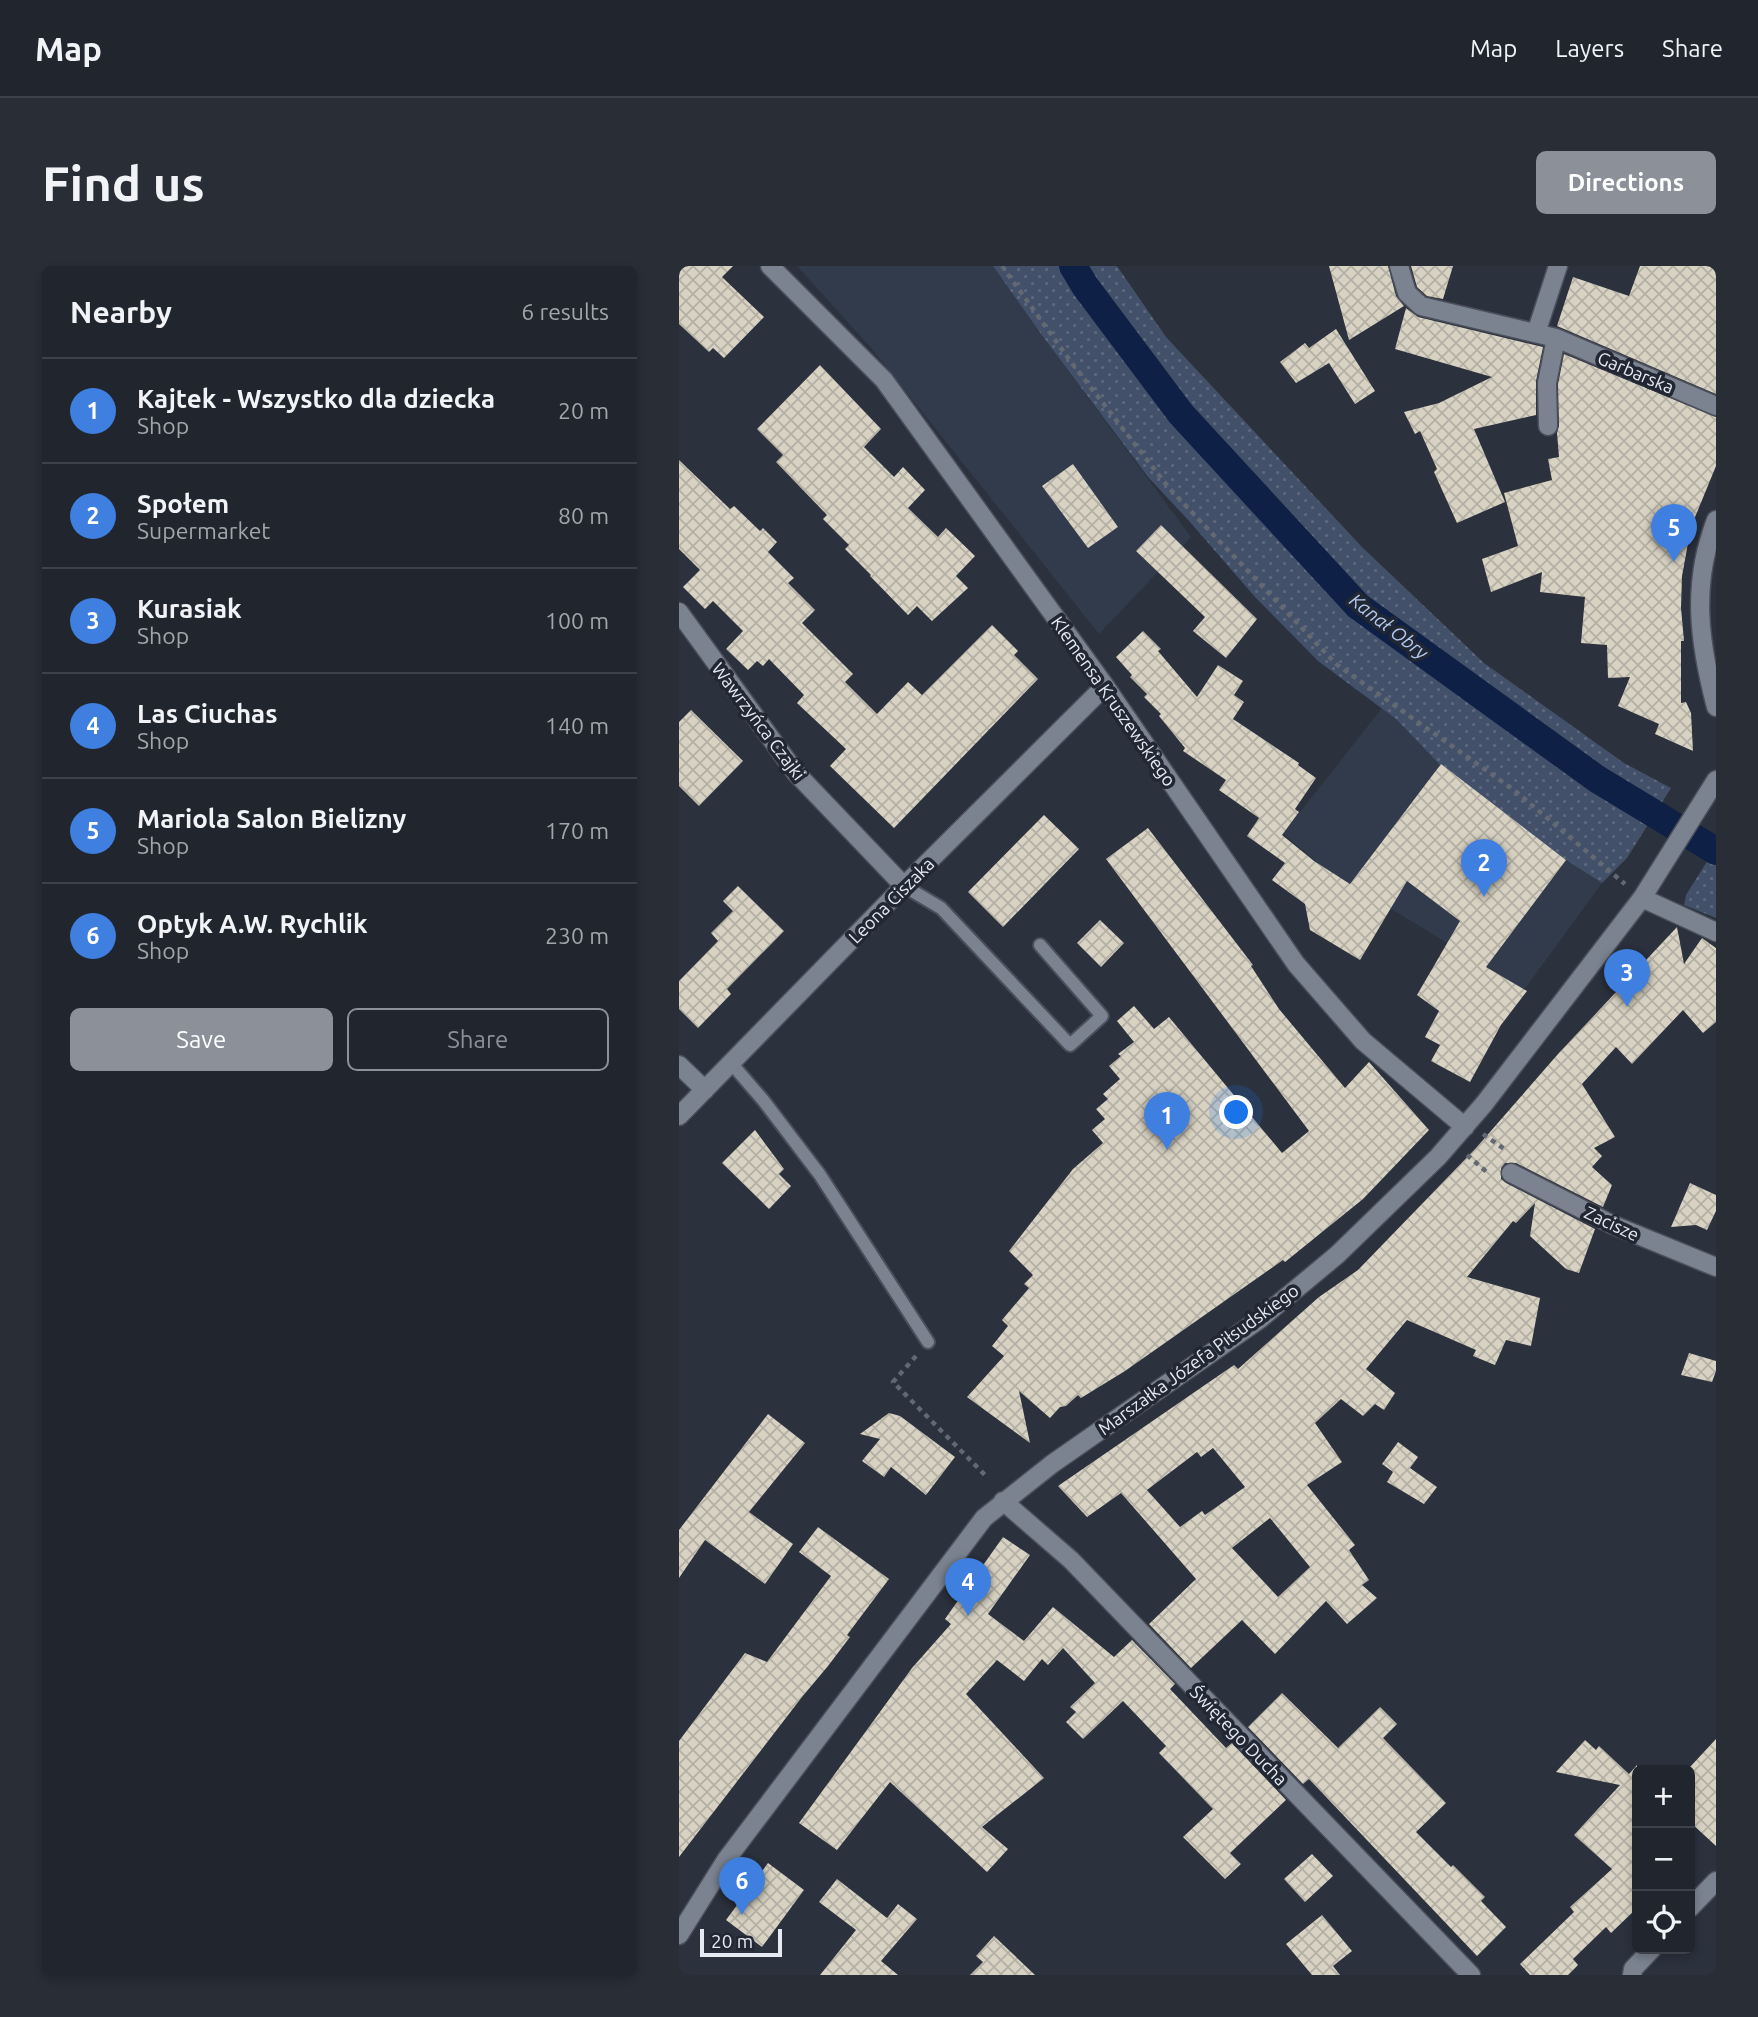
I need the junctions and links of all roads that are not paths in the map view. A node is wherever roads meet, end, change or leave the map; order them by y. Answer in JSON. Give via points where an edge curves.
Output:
{"nodes":[{"id":1,"x":770,"y":266,"type":"edge"},
{"id":2,"x":1399,"y":266,"type":"edge"},
{"id":3,"x":1558,"y":266,"type":"edge"},
{"id":4,"x":1536,"y":333,"type":"junction"},
{"id":5,"x":1556,"y":338,"type":"junction"},
{"id":6,"x":1716,"y":406,"type":"edge"},
{"id":7,"x":1548,"y":426,"type":"dead end"},
{"id":8,"x":1716,"y":520,"type":"edge"},
{"id":9,"x":679,"y":612,"type":"edge"},
{"id":10,"x":1105,"y":686,"type":"junction"},
{"id":11,"x":1714,"y":690,"type":"edge"},
{"id":12,"x":1716,"y":707,"type":"edge"},
{"id":13,"x":1714,"y":784,"type":"edge"},
{"id":14,"x":904,"y":886,"type":"junction"},
{"id":15,"x":1642,"y":898,"type":"junction"},
{"id":16,"x":1716,"y":932,"type":"edge"},
{"id":17,"x":1040,"y":945,"type":"dead end"},
{"id":18,"x":731,"y":1063,"type":"junction"},
{"id":19,"x":679,"y":1065,"type":"edge"},
{"id":20,"x":705,"y":1090,"type":"junction"},
{"id":21,"x":679,"y":1116,"type":"edge"},
{"id":22,"x":1465,"y":1127,"type":"junction"},
{"id":23,"x":1511,"y":1173,"type":"road end"},
{"id":24,"x":1716,"y":1267,"type":"edge"},
{"id":25,"x":928,"y":1342,"type":"road end"},
{"id":26,"x":1003,"y":1501,"type":"junction"},
{"id":27,"x":1716,"y":1881,"type":"edge"},
{"id":28,"x":1695,"y":1903,"type":"edge"},
{"id":29,"x":679,"y":1935,"type":"edge"},
{"id":30,"x":1647,"y":1954,"type":"edge"},
{"id":31,"x":1471,"y":1975,"type":"edge"},
{"id":32,"x":1632,"y":1975,"type":"edge"}],
"edges":[{"from":1,"to":10,"type":"street","name":"Klemensa Kruszewskiego","via":[[884,380]]},
{"from":2,"to":4,"type":"street","name":"Garbarska","via":[[1407,293],[1421,306]]},
{"from":3,"to":4,"type":"street"},
{"from":4,"to":5,"type":"street","name":"Garbarska"},
{"from":5,"to":6,"type":"street","name":"Garbarska"},
{"from":5,"to":7,"type":"street","via":[[1547,383]]},
{"from":8,"to":11,"type":"street","via":[[1704,553],[1700,584],[1704,661]]},
{"from":9,"to":14,"type":"street","name":"Wawrzyńca Czajki","via":[[796,773]]},
{"from":10,"to":14,"type":"street","name":"Leona Ciszaka"},
{"from":10,"to":22,"type":"street","name":"Klemensa Kruszewskiego","via":[[1319,993],[1363,1041]]},
{"from":11,"to":12,"type":"street"},
{"from":13,"to":15,"type":"street","name":"Marszałka Józefa Piłsudskiego"},
{"from":14,"to":17,"type":"lane","via":[[941,908],[1070,1045],[1102,1016]]},
{"from":14,"to":18,"type":"street","name":"Leona Ciszaka"},
{"from":15,"to":16,"type":"street"},
{"from":15,"to":22,"type":"street","name":"Marszałka Józefa Piłsudskiego"},
{"from":18,"to":20,"type":"street","name":"Leona Ciszaka"},
{"from":18,"to":25,"type":"lane","via":[[820,1175]]},
{"from":19,"to":20,"type":"street"},
{"from":20,"to":21,"type":"street","name":"Leona Ciszaka"},
{"from":22,"to":26,"type":"street","name":"Marszałka Józefa Piłsudskiego","via":[[1337,1255],[1290,1295]]},
{"from":23,"to":24,"type":"street","name":"Zacisze","via":[[1611,1224]]},
{"from":26,"to":29,"type":"street","name":"Marszałka Józefa Piłsudskiego","via":[[968,1538],[733,1851]]},
{"from":26,"to":31,"type":"street","name":"Świętego Ducha","via":[[1071,1560]]},
{"from":27,"to":28,"type":"street"},
{"from":30,"to":32,"type":"street"}]}
